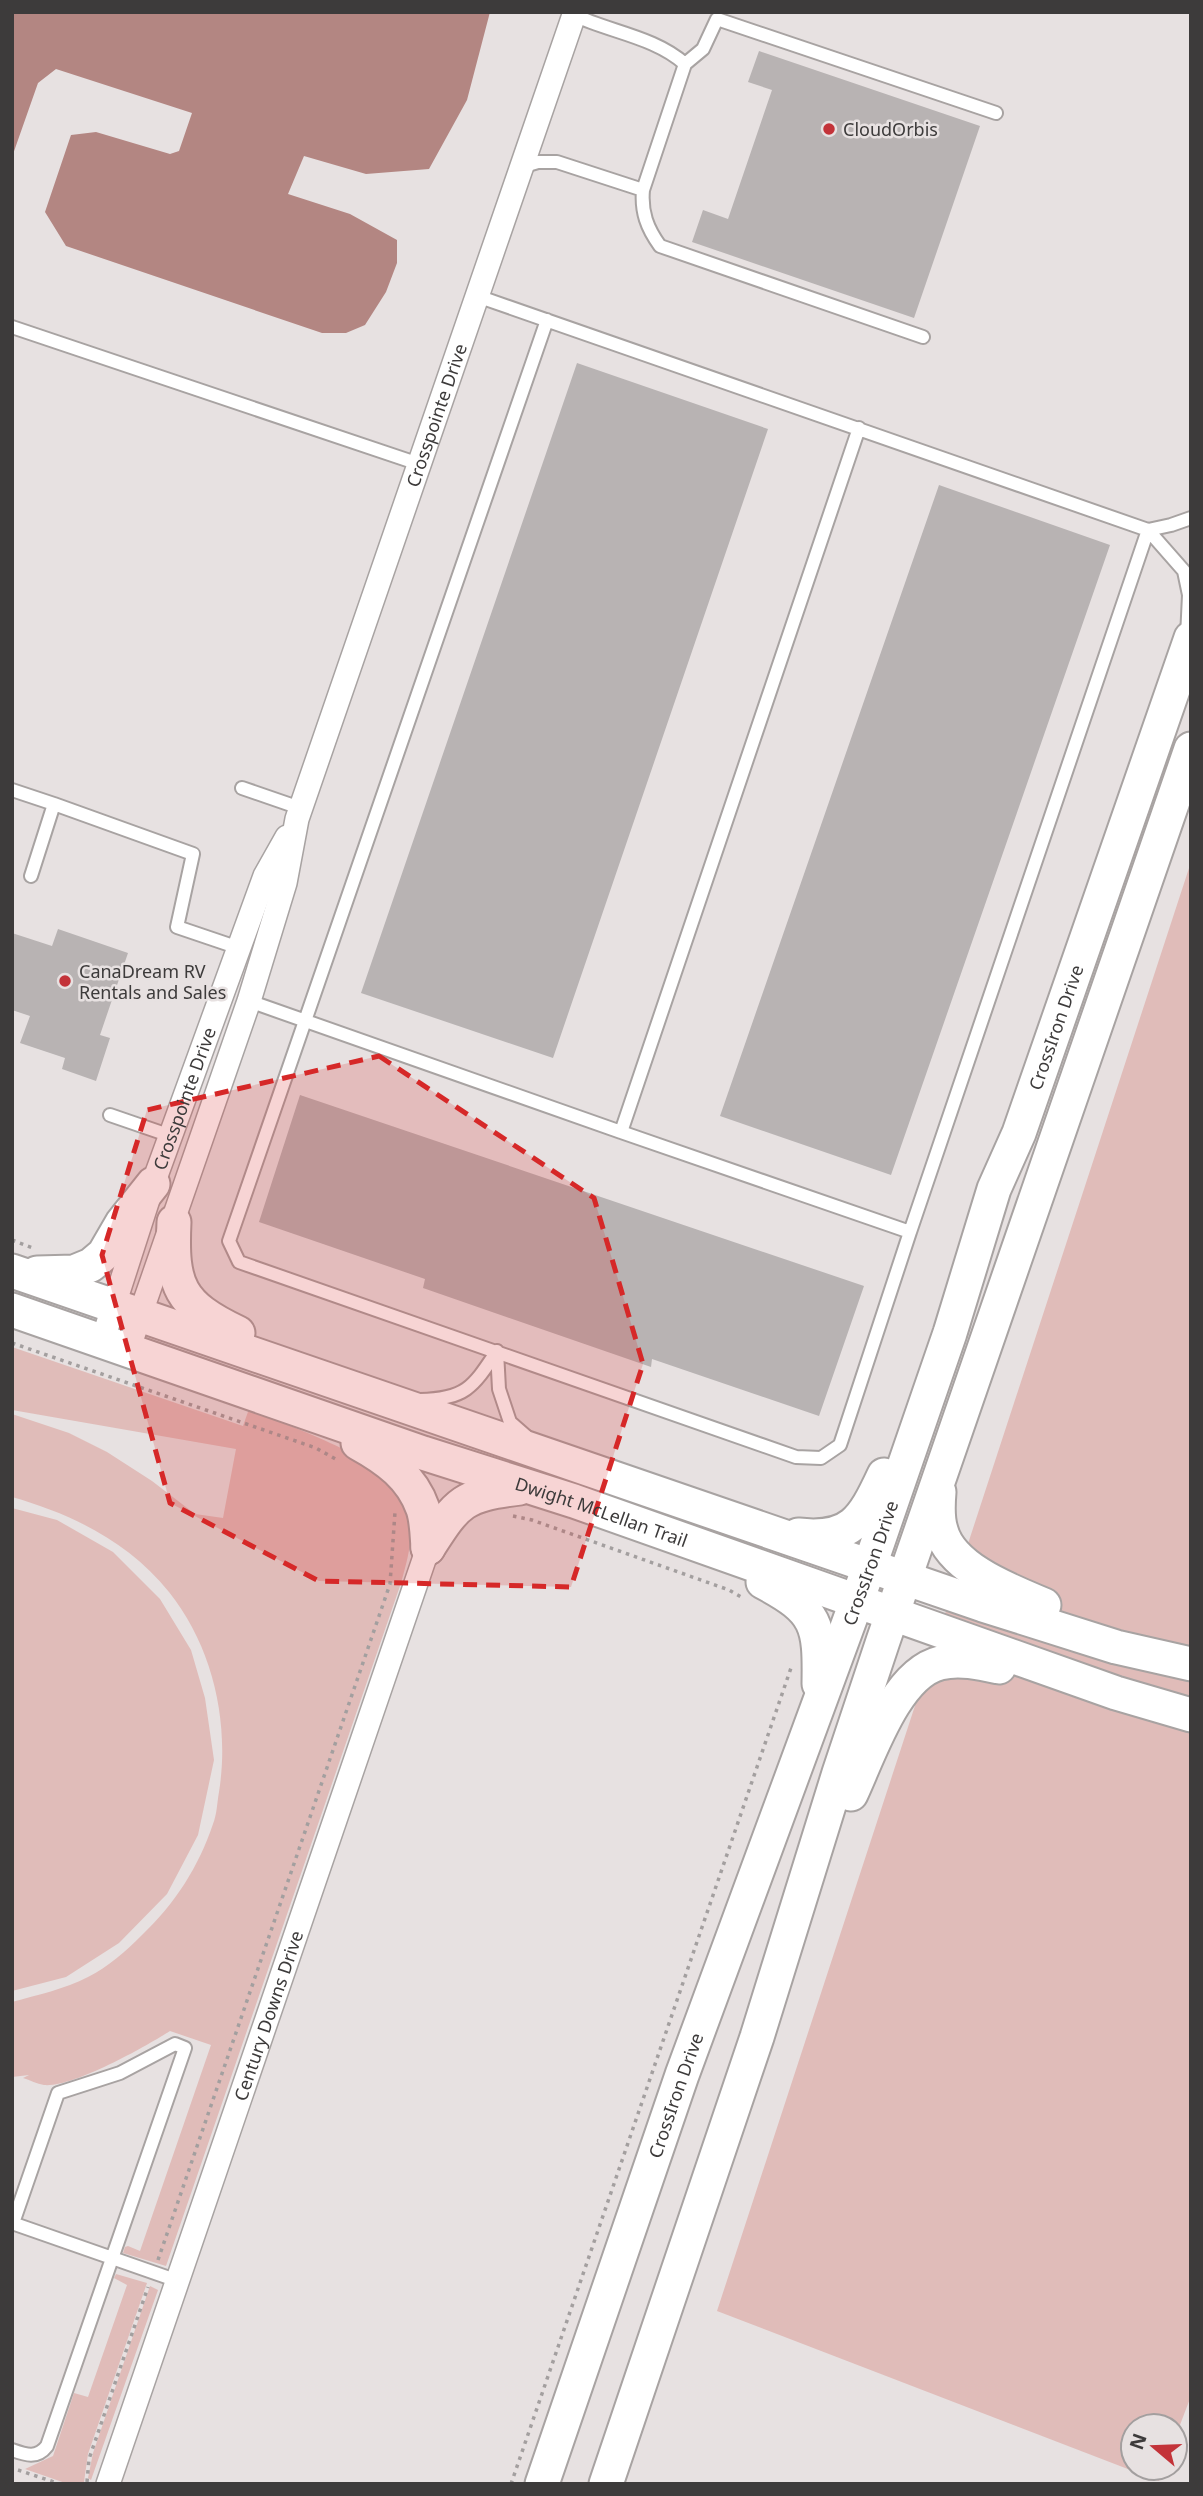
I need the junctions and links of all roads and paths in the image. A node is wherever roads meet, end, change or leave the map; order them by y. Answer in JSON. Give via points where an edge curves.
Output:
{"nodes":[{"id":1,"x":574,"y":14,"type":"edge"},
{"id":2,"x":685,"y":64,"type":"junction"},
{"id":3,"x":996,"y":113,"type":"dead end"},
{"id":4,"x":520,"y":167,"type":"junction"},
{"id":5,"x":643,"y":190,"type":"junction"},
{"id":6,"x":477,"y":296,"type":"junction"},
{"id":7,"x":547,"y":320,"type":"junction"},
{"id":8,"x":12,"y":327,"type":"edge"},
{"id":9,"x":923,"y":337,"type":"dead end"},
{"id":10,"x":859,"y":428,"type":"junction"},
{"id":11,"x":419,"y":464,"type":"junction"},
{"id":12,"x":1191,"y":518,"type":"edge"},
{"id":13,"x":1148,"y":530,"type":"junction"},
{"id":14,"x":1188,"y":645,"type":"edge"},
{"id":15,"x":1191,"y":748,"type":"edge"},
{"id":16,"x":242,"y":788,"type":"dead end"},
{"id":17,"x":12,"y":790,"type":"edge"},
{"id":18,"x":54,"y":804,"type":"junction"},
{"id":19,"x":299,"y":813,"type":"junction"},
{"id":20,"x":31,"y":876,"type":"dead end"},
{"id":21,"x":239,"y":948,"type":"junction"},
{"id":22,"x":249,"y":1001,"type":"junction"},
{"id":23,"x":306,"y":1022,"type":"junction"},
{"id":24,"x":110,"y":1115,"type":"dead end"},
{"id":25,"x":621,"y":1132,"type":"junction"},
{"id":26,"x":171,"y":1136,"type":"junction"},
{"id":27,"x":153,"y":1184,"type":"junction"},
{"id":28,"x":174,"y":1222,"type":"junction"},
{"id":29,"x":910,"y":1233,"type":"junction"},
{"id":30,"x":12,"y":1240,"type":"edge"},
{"id":31,"x":20,"y":1263,"type":"edge"},
{"id":32,"x":12,"y":1310,"type":"edge"},
{"id":33,"x":127,"y":1310,"type":"junction"},
{"id":34,"x":12,"y":1343,"type":"edge"},
{"id":35,"x":115,"y":1346,"type":"junction"},
{"id":36,"x":497,"y":1351,"type":"junction"},
{"id":37,"x":301,"y":1370,"type":"junction"},
{"id":38,"x":390,"y":1400,"type":"junction"},
{"id":39,"x":293,"y":1408,"type":"junction"},
{"id":40,"x":917,"y":1428,"type":"junction"},
{"id":41,"x":548,"y":1454,"type":"junction"},
{"id":42,"x":339,"y":1461,"type":"dead end"},
{"id":43,"x":940,"y":1476,"type":"junction"},
{"id":44,"x":527,"y":1487,"type":"junction"},
{"id":45,"x":406,"y":1499,"type":"junction"},
{"id":46,"x":510,"y":1516,"type":"dead end"},
{"id":47,"x":773,"y":1532,"type":"junction"},
{"id":48,"x":428,"y":1548,"type":"junction"},
{"id":49,"x":717,"y":1552,"type":"junction"},
{"id":50,"x":870,"y":1565,"type":"junction"},
{"id":51,"x":906,"y":1577,"type":"junction"},
{"id":52,"x":857,"y":1601,"type":"junction"},
{"id":53,"x":752,"y":1603,"type":"dead end"},
{"id":54,"x":893,"y":1614,"type":"junction"},
{"id":55,"x":1116,"y":1647,"type":"junction"},
{"id":56,"x":795,"y":1656,"type":"dead end"},
{"id":57,"x":1191,"y":1664,"type":"edge"},
{"id":58,"x":1116,"y":1693,"type":"junction"},
{"id":59,"x":819,"y":1709,"type":"junction"},
{"id":60,"x":1191,"y":1715,"type":"edge"},
{"id":61,"x":805,"y":1883,"type":"junction"},
{"id":62,"x":13,"y":2223,"type":"edge"},
{"id":63,"x":113,"y":2258,"type":"junction"},
{"id":64,"x":153,"y":2272,"type":"junction"},
{"id":65,"x":178,"y":2281,"type":"junction"},
{"id":66,"x":599,"y":2316,"type":"junction"},
{"id":67,"x":12,"y":2450,"type":"edge"},
{"id":68,"x":12,"y":2468,"type":"edge"},
{"id":69,"x":60,"y":2484,"type":"edge"},
{"id":70,"x":86,"y":2484,"type":"edge"},
{"id":71,"x":108,"y":2484,"type":"edge"},
{"id":72,"x":511,"y":2484,"type":"edge"},
{"id":73,"x":542,"y":2484,"type":"edge"},
{"id":74,"x":559,"y":2484,"type":"edge"},
{"id":75,"x":606,"y":2484,"type":"edge"}],
"edges":[{"from":1,"to":2,"type":"lane","via":[[658,46]]},
{"from":1,"to":4,"type":"street","name":"Crosspointe Drive"},
{"from":2,"to":3,"type":"lane","via":[[703,49],[717,19]]},
{"from":2,"to":5,"type":"lane"},
{"from":4,"to":5,"type":"lane","via":[[556,162]]},
{"from":4,"to":6,"type":"street","name":"Crosspointe Drive"},
{"from":5,"to":9,"type":"lane","via":[[648,229],[660,246]]},
{"from":6,"to":7,"type":"lane"},
{"from":6,"to":11,"type":"street","name":"Crosspointe Drive"},
{"from":7,"to":10,"type":"lane"},
{"from":7,"to":23,"type":"lane"},
{"from":8,"to":11,"type":"lane"},
{"from":10,"to":13,"type":"lane"},
{"from":10,"to":25,"type":"lane"},
{"from":11,"to":19,"type":"street","name":"Crosspointe Drive"},
{"from":12,"to":13,"type":"lane"},
{"from":13,"to":14,"type":"lane","via":[[1184,571],[1189,595]]},
{"from":13,"to":29,"type":"lane"},
{"from":14,"to":40,"type":"main road","name":"CrossIron Drive","via":[[1019,1133],[994,1189]]},
{"from":15,"to":43,"type":"main road","name":"CrossIron Drive"},
{"from":16,"to":19,"type":"lane"},
{"from":17,"to":18,"type":"lane"},
{"from":18,"to":20,"type":"lane"},
{"from":18,"to":21,"type":"lane","via":[[193,854],[177,927]]},
{"from":19,"to":21,"type":"street","name":"Crosspointe Drive","via":[[265,876]]},
{"from":19,"to":22,"type":"street","name":"Crosspointe Drive","via":[[285,883]]},
{"from":21,"to":26,"type":"street","name":"Crosspointe Drive"},
{"from":22,"to":23,"type":"lane"},
{"from":22,"to":28,"type":"street","name":"Crosspointe Drive"},
{"from":23,"to":25,"type":"lane"},
{"from":23,"to":36,"type":"lane","via":[[229,1241],[239,1262]]},
{"from":24,"to":26,"type":"lane"},
{"from":25,"to":29,"type":"lane"},
{"from":26,"to":27,"type":"street","name":"Crosspointe Drive"},
{"from":27,"to":31,"type":"main road","via":[[104,1254],[90,1265],[54,1274]]},
{"from":27,"to":33,"type":"street","name":"Crosspointe Drive"},
{"from":28,"to":33,"type":"street","name":"Crosspointe Drive"},
{"from":28,"to":37,"type":"main road","via":[[176,1275],[190,1303],[209,1320]]},
{"from":29,"to":36,"type":"lane","via":[[841,1445],[821,1458],[796,1457]]},
{"from":30,"to":31,"type":"path"},
{"from":31,"to":33,"type":"main road"},
{"from":32,"to":35,"type":"main road","name":"Dwight McLellan Trail"},
{"from":33,"to":35,"type":"street"},
{"from":33,"to":37,"type":"main road"},
{"from":34,"to":42,"type":"path","via":[[316,1448]]},
{"from":35,"to":39,"type":"main road","name":"Dwight McLellan Trail"},
{"from":36,"to":38,"type":"lane","via":[[475,1384],[445,1399]]},
{"from":36,"to":41,"type":"lane","via":[[499,1389],[510,1422]]},
{"from":37,"to":38,"type":"main road"},
{"from":38,"to":41,"type":"main road"},
{"from":39,"to":44,"type":"main road","name":"Dwight McLellan Trail"},
{"from":39,"to":45,"type":"main road","via":[[383,1457],[401,1472]]},
{"from":40,"to":47,"type":"main road","via":[[895,1452],[855,1525],[822,1538]]},
{"from":40,"to":50,"type":"main road","name":"CrossIron Drive"},
{"from":41,"to":47,"type":"main road"},
{"from":43,"to":51,"type":"main road","name":"CrossIron Drive"},
{"from":43,"to":55,"type":"main road","via":[[941,1532],[965,1564],[1067,1616]]},
{"from":44,"to":48,"type":"main road","via":[[476,1496],[457,1506]]},
{"from":44,"to":49,"type":"main road","name":"Dwight McLellan Trail"},
{"from":45,"to":48,"type":"main road","via":[[424,1511]]},
{"from":45,"to":64,"type":"path","via":[[390,1584]]},
{"from":46,"to":53,"type":"path","via":[[729,1590]]},
{"from":47,"to":50,"type":"main road"},
{"from":48,"to":65,"type":"street","name":"Century Downs Drive"},
{"from":49,"to":52,"type":"main road","name":"Dwight McLellan Trail"},
{"from":49,"to":59,"type":"main road","via":[[804,1608],[819,1642]]},
{"from":50,"to":51,"type":"main road"},
{"from":50,"to":52,"type":"main road","name":"CrossIron Drive"},
{"from":51,"to":54,"type":"main road","name":"CrossIron Drive"},
{"from":51,"to":55,"type":"main road"},
{"from":52,"to":54,"type":"main road","name":"Dwight McLellan Trail"},
{"from":52,"to":59,"type":"main road","name":"CrossIron Drive"},
{"from":54,"to":58,"type":"main road","name":"Dwight McLellan Trail"},
{"from":54,"to":61,"type":"main road","name":"CrossIron Drive"},
{"from":55,"to":57,"type":"main road"},
{"from":56,"to":72,"type":"path"},
{"from":58,"to":60,"type":"main road","name":"Dwight McLellan Trail"},
{"from":58,"to":61,"type":"main road","via":[[956,1661],[938,1663],[917,1675],[898,1696]]},
{"from":59,"to":66,"type":"main road","name":"CrossIron Drive","via":[[720,1967]]},
{"from":61,"to":75,"type":"main road","name":"CrossIron Drive"},
{"from":62,"to":63,"type":"lane"},
{"from":62,"to":63,"type":"lane","via":[[58,2093],[120,2073],[175,2044],[185,2048]]},
{"from":63,"to":64,"type":"lane"},
{"from":63,"to":67,"type":"lane","via":[[47,2446],[30,2456]]},
{"from":64,"to":65,"type":"lane"},
{"from":64,"to":70,"type":"path","via":[[89,2459]]},
{"from":65,"to":71,"type":"street","name":"Century Downs Drive"},
{"from":66,"to":73,"type":"main road","name":"CrossIron Drive"},
{"from":66,"to":74,"type":"main road","via":[[595,2368]]},
{"from":68,"to":69,"type":"path"}]}
